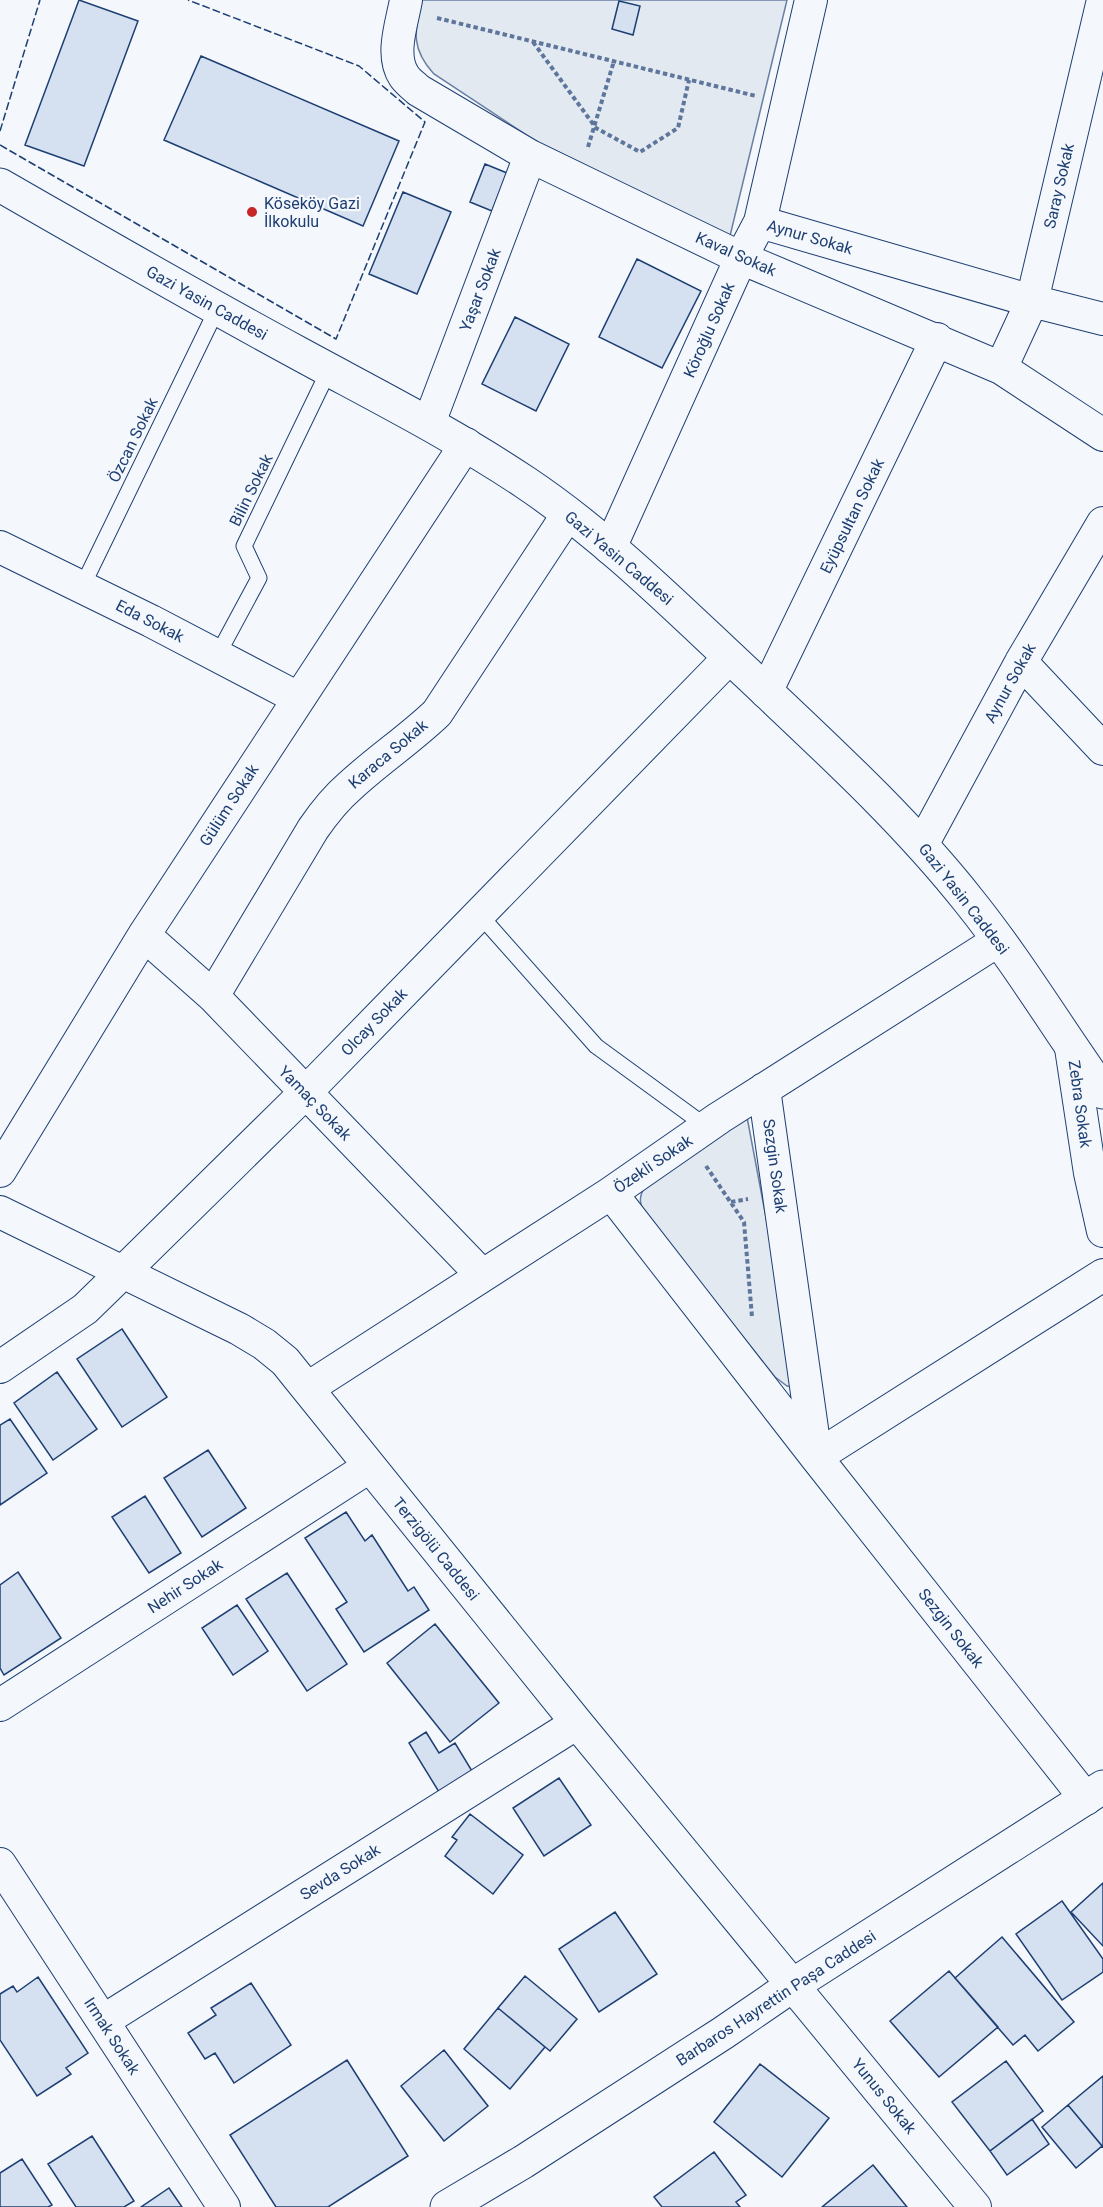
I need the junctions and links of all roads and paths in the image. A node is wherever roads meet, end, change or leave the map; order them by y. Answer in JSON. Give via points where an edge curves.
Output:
{"nodes":[{"id":1,"x":811,"y":0,"type":"edge"},
{"id":2,"x":1102,"y":0,"type":"edge"},
{"id":3,"x":405,"y":5,"type":"edge"},
{"id":4,"x":532,"y":41,"type":"junction"},
{"id":5,"x":614,"y":62,"type":"junction"},
{"id":6,"x":689,"y":80,"type":"junction"},
{"id":7,"x":787,"y":104,"type":"junction"},
{"id":8,"x":596,"y":128,"type":"junction"},
{"id":9,"x":530,"y":156,"type":"junction"},
{"id":10,"x":576,"y":179,"type":"junction"},
{"id":11,"x":0,"y":185,"type":"edge"},
{"id":12,"x":760,"y":222,"type":"junction"},
{"id":13,"x":741,"y":258,"type":"junction"},
{"id":14,"x":1032,"y":301,"type":"junction"},
{"id":15,"x":217,"y":309,"type":"junction"},
{"id":16,"x":1103,"y":319,"type":"edge"},
{"id":17,"x":937,"y":339,"type":"junction"},
{"id":18,"x":1001,"y":368,"type":"junction"},
{"id":19,"x":329,"y":370,"type":"junction"},
{"id":20,"x":429,"y":423,"type":"junction"},
{"id":21,"x":1103,"y":435,"type":"edge"},
{"id":22,"x":466,"y":444,"type":"junction"},
{"id":23,"x":568,"y":514,"type":"junction"},
{"id":24,"x":1103,"y":523,"type":"edge"},
{"id":25,"x":0,"y":547,"type":"edge"},
{"id":26,"x":610,"y":548,"type":"junction"},
{"id":27,"x":82,"y":587,"type":"junction"},
{"id":28,"x":217,"y":656,"type":"junction"},
{"id":29,"x":730,"y":657,"type":"junction"},
{"id":30,"x":1021,"y":663,"type":"junction"},
{"id":31,"x":766,"y":692,"type":"junction"},
{"id":32,"x":298,"y":698,"type":"junction"},
{"id":33,"x":1103,"y":749,"type":"edge"},
{"id":34,"x":922,"y":845,"type":"junction"},
{"id":35,"x":479,"y":914,"type":"junction"},
{"id":36,"x":144,"y":935,"type":"junction"},
{"id":37,"x":999,"y":940,"type":"junction"},
{"id":38,"x":213,"y":996,"type":"junction"},
{"id":39,"x":1071,"y":1047,"type":"junction"},
{"id":40,"x":764,"y":1089,"type":"junction"},
{"id":41,"x":1103,"y":1092,"type":"edge"},
{"id":42,"x":305,"y":1093,"type":"junction"},
{"id":43,"x":707,"y":1127,"type":"junction"},
{"id":44,"x":702,"y":1160,"type":"dead end"},
{"id":45,"x":0,"y":1171,"type":"edge"},
{"id":46,"x":610,"y":1193,"type":"junction"},
{"id":47,"x":0,"y":1212,"type":"edge"},
{"id":48,"x":1103,"y":1231,"type":"edge"},
{"id":49,"x":122,"y":1273,"type":"junction"},
{"id":50,"x":482,"y":1275,"type":"junction"},
{"id":51,"x":1103,"y":1275,"type":"edge"},
{"id":52,"x":752,"y":1324,"type":"dead end"},
{"id":53,"x":0,"y":1368,"type":"edge"},
{"id":54,"x":308,"y":1388,"type":"junction"},
{"id":55,"x":816,"y":1457,"type":"junction"},
{"id":56,"x":369,"y":1467,"type":"junction"},
{"id":57,"x":0,"y":1705,"type":"edge"},
{"id":58,"x":577,"y":1723,"type":"junction"},
{"id":59,"x":1094,"y":1793,"type":"edge"},
{"id":60,"x":0,"y":1864,"type":"edge"},
{"id":61,"x":10,"y":1902,"type":"edge"},
{"id":62,"x":793,"y":1985,"type":"junction"},
{"id":63,"x":103,"y":2022,"type":"junction"},
{"id":64,"x":224,"y":2207,"type":"edge"},
{"id":65,"x":447,"y":2207,"type":"edge"},
{"id":66,"x":975,"y":2207,"type":"edge"}],
"edges":[{"from":1,"to":7,"type":"street","name":"Köroğlu Sokak"},
{"from":2,"to":14,"type":"street","name":"Saray Sokak"},
{"from":3,"to":4,"type":"path"},
{"from":3,"to":9,"type":"street","name":"Kaval Sokak","via":[[398,45],[404,76],[418,90]]},
{"from":4,"to":5,"type":"path"},
{"from":4,"to":8,"type":"path"},
{"from":5,"to":6,"type":"path"},
{"from":5,"to":8,"type":"path"},
{"from":6,"to":7,"type":"path"},
{"from":6,"to":8,"type":"path","via":[[678,128],[640,152]]},
{"from":7,"to":12,"type":"street","name":"Köroğlu Sokak"},
{"from":8,"to":10,"type":"path"},
{"from":9,"to":10,"type":"street","name":"Kaval Sokak"},
{"from":9,"to":20,"type":"street","name":"Yaşar Sokak"},
{"from":10,"to":13,"type":"street","name":"Kaval Sokak"},
{"from":11,"to":15,"type":"street","name":"Gazi Yasin Caddesi"},
{"from":12,"to":13,"type":"street","name":"Köroğlu Sokak"},
{"from":12,"to":14,"type":"street","name":"Aynur Sokak"},
{"from":13,"to":17,"type":"street","name":"Kaval Sokak"},
{"from":13,"to":26,"type":"street","name":"Köroğlu Sokak"},
{"from":14,"to":16,"type":"street","name":"Aynur Sokak"},
{"from":14,"to":18,"type":"street","name":"Saray Sokak"},
{"from":15,"to":19,"type":"street","name":"Gazi Yasin Caddesi"},
{"from":15,"to":27,"type":"lane","name":"Özcan Sokak"},
{"from":17,"to":18,"type":"street","name":"Kaval Sokak"},
{"from":17,"to":31,"type":"street","name":"Eyüpsultan Sokak"},
{"from":18,"to":21,"type":"street","name":"Kaval Sokak"},
{"from":19,"to":20,"type":"street","name":"Gazi Yasin Caddesi"},
{"from":19,"to":28,"type":"lane","name":"Bilin Sokak","via":[[244,546],[259,578]]},
{"from":20,"to":22,"type":"street","name":"Gazi Yasin Caddesi"},
{"from":22,"to":23,"type":"street","name":"Gazi Yasin Caddesi"},
{"from":22,"to":32,"type":"street","name":"Gülüm Sokak"},
{"from":23,"to":26,"type":"street","name":"Gazi Yasin Caddesi"},
{"from":23,"to":38,"type":"street","name":"Karaca Sokak","via":[[437,713],[329,807]]},
{"from":24,"to":30,"type":"street","name":"Aynur Sokak"},
{"from":25,"to":27,"type":"street","name":"Eda Sokak"},
{"from":26,"to":29,"type":"street","name":"Gazi Yasin Caddesi"},
{"from":27,"to":28,"type":"street","name":"Eda Sokak"},
{"from":28,"to":32,"type":"street","name":"Eda Sokak"},
{"from":29,"to":31,"type":"street","name":"Gazi Yasin Caddesi"},
{"from":29,"to":35,"type":"street","name":"Olcay Sokak"},
{"from":30,"to":33,"type":"street"},
{"from":30,"to":34,"type":"street","name":"Aynur Sokak"},
{"from":31,"to":34,"type":"street","name":"Gazi Yasin Caddesi","via":[[878,797]]},
{"from":32,"to":36,"type":"street","name":"Gülüm Sokak"},
{"from":34,"to":37,"type":"street","name":"Gazi Yasin Caddesi"},
{"from":35,"to":42,"type":"street","name":"Olcay Sokak"},
{"from":35,"to":43,"type":"lane","via":[[596,1046]]},
{"from":36,"to":38,"type":"street","name":"Yamaç Sokak"},
{"from":36,"to":45,"type":"street","name":"Gülüm Sokak"},
{"from":37,"to":39,"type":"street","name":"Gazi Yasin Caddesi"},
{"from":37,"to":40,"type":"street","name":"Özekli Sokak"},
{"from":38,"to":42,"type":"street","name":"Yamaç Sokak"},
{"from":39,"to":41,"type":"street","name":"Gazi Yasin Caddesi"},
{"from":39,"to":48,"type":"street","name":"Zebra Sokak"},
{"from":40,"to":43,"type":"street","name":"Özekli Sokak"},
{"from":40,"to":55,"type":"street","name":"Sezgin Sokak"},
{"from":42,"to":49,"type":"street","name":"Olcay Sokak"},
{"from":42,"to":50,"type":"street","name":"Yamaç Sokak"},
{"from":43,"to":46,"type":"street","name":"Özekli Sokak"},
{"from":44,"to":52,"type":"path","via":[[744,1222]]},
{"from":46,"to":50,"type":"street","name":"Özekli Sokak"},
{"from":46,"to":55,"type":"street","name":"Sezgin Sokak"},
{"from":47,"to":49,"type":"street","name":"Terzigölü Caddesi"},
{"from":49,"to":53,"type":"street","name":"Olcay Sokak","via":[[85,1309]]},
{"from":49,"to":54,"type":"street","name":"Terzigölü Caddesi","via":[[264,1344]]},
{"from":50,"to":54,"type":"street","name":"Özekli Sokak"},
{"from":51,"to":55,"type":"street"},
{"from":54,"to":56,"type":"street","name":"Terzigölü Caddesi"},
{"from":55,"to":59,"type":"street","name":"Sezgin Sokak"},
{"from":56,"to":57,"type":"street","name":"Nehir Sokak"},
{"from":56,"to":58,"type":"street","name":"Terzigölü Caddesi"},
{"from":58,"to":62,"type":"street","name":"Terzigölü Caddesi"},
{"from":58,"to":63,"type":"street","name":"Sevda Sokak"},
{"from":59,"to":62,"type":"street","name":"Barbaros Hayrettin Paşa Caddesi"},
{"from":60,"to":61,"type":"street","name":"Irmak Sokak"},
{"from":61,"to":63,"type":"street","name":"Irmak Sokak"},
{"from":62,"to":65,"type":"street","name":"Barbaros Hayrettin Paşa Caddesi","via":[[551,2144]]},
{"from":62,"to":66,"type":"street","name":"Yunus Sokak"},
{"from":63,"to":64,"type":"street","name":"Irmak Sokak"}]}
